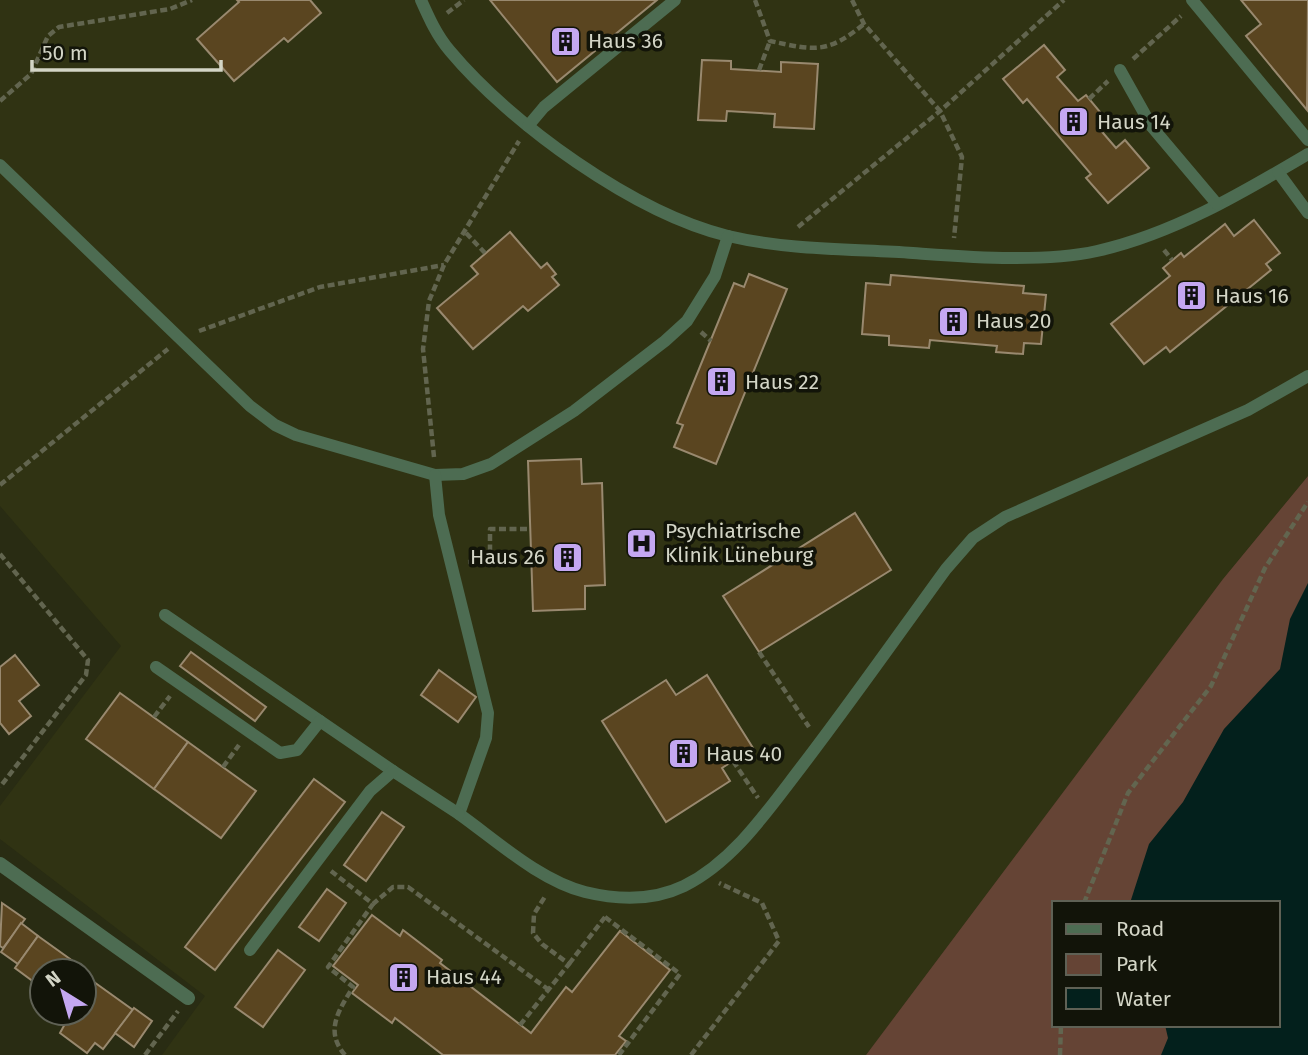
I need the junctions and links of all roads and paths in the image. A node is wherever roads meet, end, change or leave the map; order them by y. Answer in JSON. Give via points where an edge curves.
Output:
{"nodes":[{"id":1,"x":192,"y":0,"type":"edge"},
{"id":2,"x":421,"y":0,"type":"edge"},
{"id":3,"x":675,"y":0,"type":"edge"},
{"id":4,"x":755,"y":0,"type":"edge"},
{"id":5,"x":852,"y":0,"type":"edge"},
{"id":6,"x":1064,"y":0,"type":"edge"},
{"id":7,"x":1194,"y":2,"type":"edge"},
{"id":8,"x":864,"y":24,"type":"junction"},
{"id":9,"x":769,"y":41,"type":"junction"},
{"id":10,"x":759,"y":70,"type":"dead end"},
{"id":11,"x":1121,"y":70,"type":"joint"},
{"id":12,"x":0,"y":100,"type":"edge"},
{"id":13,"x":940,"y":111,"type":"junction"},
{"id":14,"x":528,"y":126,"type":"junction"},
{"id":15,"x":1308,"y":140,"type":"edge"},
{"id":16,"x":1308,"y":154,"type":"edge"},
{"id":17,"x":0,"y":165,"type":"edge"},
{"id":18,"x":1278,"y":172,"type":"junction"},
{"id":19,"x":1217,"y":204,"type":"junction"},
{"id":20,"x":1308,"y":213,"type":"edge"},
{"id":21,"x":466,"y":233,"type":"junction"},
{"id":22,"x":728,"y":236,"type":"junction"},
{"id":23,"x":778,"y":243,"type":"junction"},
{"id":24,"x":485,"y":254,"type":"dead end"},
{"id":25,"x":952,"y":256,"type":"junction"},
{"id":26,"x":444,"y":265,"type":"junction"},
{"id":27,"x":180,"y":338,"type":"junction"},
{"id":28,"x":1308,"y":376,"type":"edge"},
{"id":29,"x":435,"y":475,"type":"junction"},
{"id":30,"x":0,"y":485,"type":"edge"},
{"id":31,"x":1308,"y":502,"type":"edge"},
{"id":32,"x":530,"y":529,"type":"dead end"},
{"id":33,"x":0,"y":554,"type":"edge"},
{"id":34,"x":450,"y":562,"type":"junction"},
{"id":35,"x":164,"y":615,"type":"dead end"},
{"id":36,"x":759,"y":653,"type":"dead end"},
{"id":37,"x":156,"y":667,"type":"dead end"},
{"id":38,"x":320,"y":720,"type":"junction"},
{"id":39,"x":249,"y":731,"type":"junction"},
{"id":40,"x":819,"y":743,"type":"junction"},
{"id":41,"x":733,"y":761,"type":"dead end"},
{"id":42,"x":223,"y":767,"type":"dead end"},
{"id":43,"x":393,"y":771,"type":"junction"},
{"id":44,"x":0,"y":788,"type":"edge"},
{"id":45,"x":767,"y":811,"type":"junction"},
{"id":46,"x":459,"y":814,"type":"junction"},
{"id":47,"x":317,"y":860,"type":"junction"},
{"id":48,"x":0,"y":864,"type":"edge"},
{"id":49,"x":703,"y":876,"type":"junction"},
{"id":50,"x":555,"y":879,"type":"junction"},
{"id":51,"x":614,"y":897,"type":"junction"},
{"id":52,"x":1085,"y":901,"type":"edge"},
{"id":53,"x":373,"y":904,"type":"junction"},
{"id":54,"x":605,"y":917,"type":"junction"},
{"id":55,"x":250,"y":950,"type":"dead end"},
{"id":56,"x":569,"y":964,"type":"junction"},
{"id":57,"x":549,"y":990,"type":"junction"},
{"id":58,"x":188,"y":998,"type":"joint"},
{"id":59,"x":520,"y":1025,"type":"dead end"},
{"id":60,"x":1061,"y":1027,"type":"edge"},
{"id":61,"x":145,"y":1055,"type":"edge"},
{"id":62,"x":345,"y":1055,"type":"edge"},
{"id":63,"x":619,"y":1055,"type":"edge"},
{"id":64,"x":691,"y":1055,"type":"edge"},
{"id":65,"x":1060,"y":1055,"type":"edge"}],
"edges":[{"from":1,"to":12,"type":"path","via":[[170,9],[59,27],[48,36],[31,74]]},
{"from":2,"to":14,"type":"lane","via":[[449,49]]},
{"from":3,"to":14,"type":"lane","via":[[544,107]]},
{"from":4,"to":9,"type":"path"},
{"from":5,"to":8,"type":"path"},
{"from":6,"to":13,"type":"path"},
{"from":7,"to":11,"type":"path"},
{"from":7,"to":15,"type":"lane"},
{"from":8,"to":9,"type":"path","via":[[813,50]]},
{"from":8,"to":13,"type":"path"},
{"from":9,"to":10,"type":"path"},
{"from":11,"to":19,"type":"lane","via":[[1152,127]]},
{"from":13,"to":23,"type":"path"},
{"from":13,"to":25,"type":"path","via":[[962,157]]},
{"from":14,"to":21,"type":"path"},
{"from":14,"to":22,"type":"lane","via":[[643,201]]},
{"from":16,"to":18,"type":"lane"},
{"from":17,"to":27,"type":"lane"},
{"from":18,"to":19,"type":"lane"},
{"from":18,"to":20,"type":"lane"},
{"from":19,"to":25,"type":"lane","via":[[1152,236],[1096,251],[1065,256]]},
{"from":21,"to":24,"type":"path"},
{"from":21,"to":26,"type":"path"},
{"from":22,"to":23,"type":"lane"},
{"from":22,"to":29,"type":"lane","via":[[703,300],[665,341],[517,449],[463,474]]},
{"from":23,"to":25,"type":"lane"},
{"from":26,"to":27,"type":"path","via":[[320,287]]},
{"from":26,"to":29,"type":"path","via":[[424,321]]},
{"from":27,"to":29,"type":"lane","via":[[275,425]]},
{"from":27,"to":30,"type":"path"},
{"from":28,"to":40,"type":"lane","via":[[1248,410],[1004,517],[974,538],[946,569]]},
{"from":29,"to":34,"type":"lane"},
{"from":31,"to":52,"type":"path","via":[[1265,568],[1211,686],[1128,793]]},
{"from":32,"to":34,"type":"path","via":[[490,529],[490,561]]},
{"from":33,"to":44,"type":"path","via":[[88,660],[86,675]]},
{"from":34,"to":46,"type":"lane","via":[[488,713],[486,738]]},
{"from":35,"to":38,"type":"lane"},
{"from":36,"to":40,"type":"path"},
{"from":37,"to":39,"type":"lane"},
{"from":38,"to":39,"type":"lane","via":[[297,750],[280,753]]},
{"from":38,"to":43,"type":"lane"},
{"from":39,"to":42,"type":"path"},
{"from":40,"to":45,"type":"lane"},
{"from":41,"to":45,"type":"path"},
{"from":43,"to":46,"type":"lane"},
{"from":43,"to":47,"type":"lane","via":[[370,791]]},
{"from":45,"to":49,"type":"lane"},
{"from":46,"to":50,"type":"lane"},
{"from":47,"to":53,"type":"path"},
{"from":47,"to":55,"type":"lane"},
{"from":48,"to":58,"type":"street"},
{"from":49,"to":51,"type":"lane","via":[[659,896]]},
{"from":49,"to":64,"type":"path","via":[[762,903],[779,942]]},
{"from":50,"to":51,"type":"lane"},
{"from":50,"to":56,"type":"path","via":[[534,914],[533,933]]},
{"from":51,"to":54,"type":"path"},
{"from":53,"to":57,"type":"path","via":[[394,887],[408,887]]},
{"from":53,"to":62,"type":"path","via":[[328,967],[353,987],[335,1019],[335,1040]]},
{"from":54,"to":56,"type":"path"},
{"from":54,"to":63,"type":"path","via":[[680,974]]},
{"from":56,"to":57,"type":"path"},
{"from":57,"to":59,"type":"path"},
{"from":58,"to":61,"type":"path"},
{"from":60,"to":65,"type":"path"}]}
